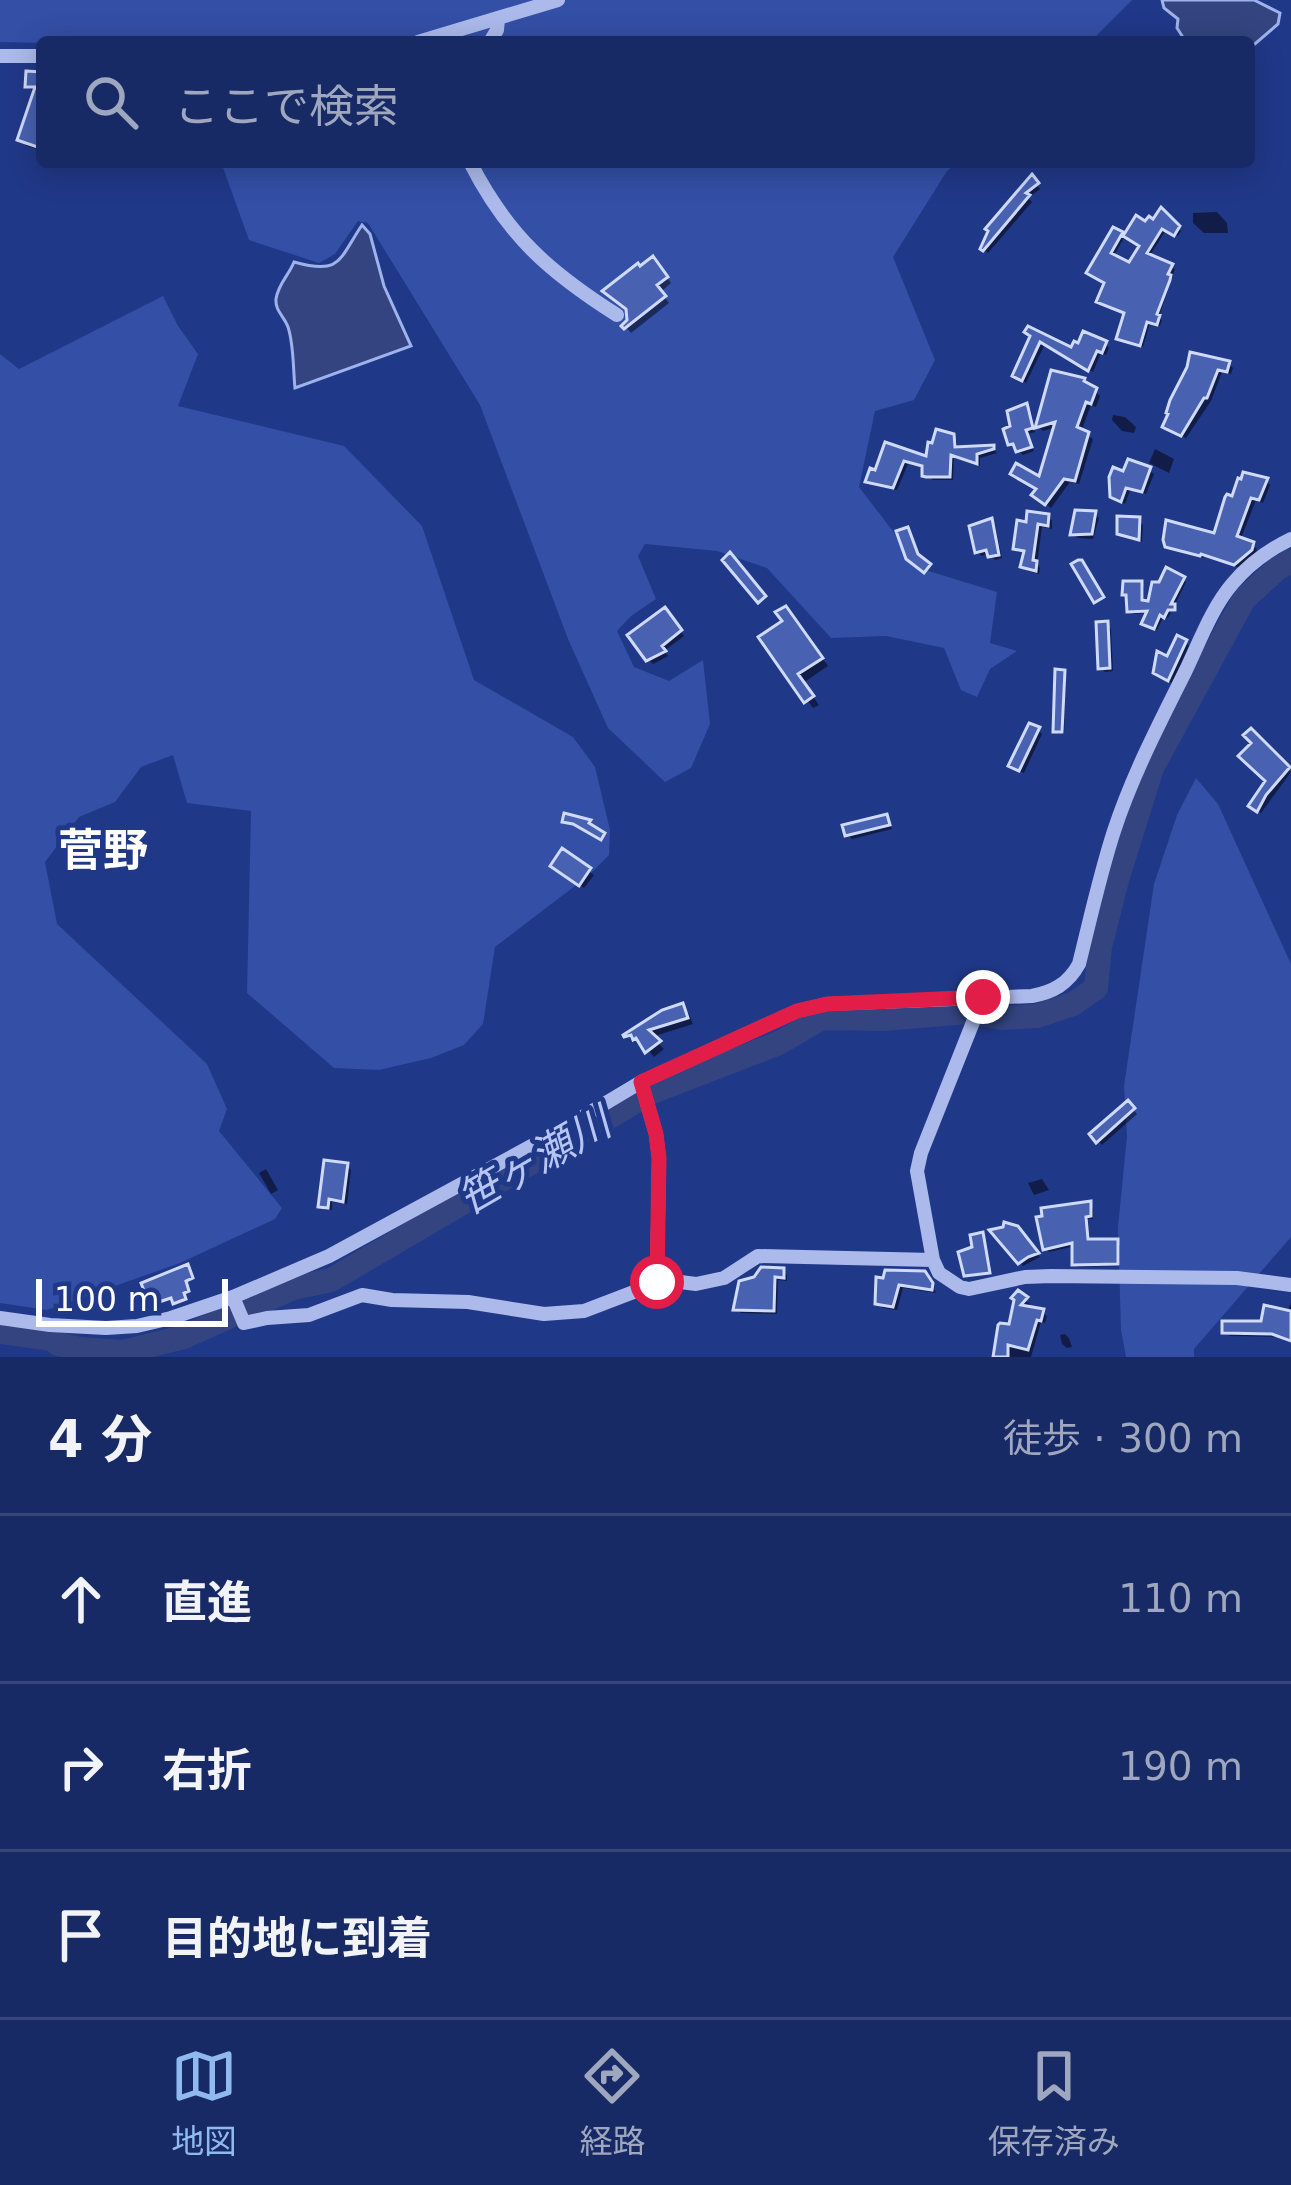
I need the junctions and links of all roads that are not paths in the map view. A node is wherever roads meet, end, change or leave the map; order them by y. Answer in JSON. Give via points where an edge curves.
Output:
{"nodes":[{"id":1,"x":558,"y":0,"type":"edge"},
{"id":2,"x":498,"y":19,"type":"junction"},
{"id":3,"x":439,"y":36,"type":"edge"},
{"id":4,"x":494,"y":36,"type":"edge"},
{"id":5,"x":0,"y":56,"type":"edge"},
{"id":6,"x":36,"y":56,"type":"edge"},
{"id":7,"x":473,"y":168,"type":"edge"},
{"id":8,"x":617,"y":315,"type":"dead end"},
{"id":9,"x":1291,"y":539,"type":"edge"},
{"id":10,"x":978,"y":1008,"type":"junction"},
{"id":11,"x":644,"y":1092,"type":"junction"},
{"id":12,"x":933,"y":1260,"type":"junction"},
{"id":13,"x":657,"y":1282,"type":"junction"},
{"id":14,"x":1291,"y":1285,"type":"edge"},
{"id":15,"x":234,"y":1301,"type":"junction"},
{"id":16,"x":0,"y":1318,"type":"edge"}],
"edges":[{"from":1,"to":2,"type":"street"},
{"from":2,"to":3,"type":"street"},
{"from":2,"to":4,"type":"street"},
{"from":5,"to":6,"type":"street"},
{"from":7,"to":8,"type":"street","via":[[528,246]]},
{"from":9,"to":10,"type":"street","via":[[1230,586],[1202,638],[1125,800],[1074,974],[1056,989]]},
{"from":10,"to":11,"type":"street","via":[[827,1004],[797,1011]]},
{"from":10,"to":12,"type":"street","via":[[916,1172]]},
{"from":11,"to":13,"type":"street","via":[[659,1158]]},
{"from":11,"to":15,"type":"street"},
{"from":12,"to":13,"type":"street","via":[[758,1256],[710,1282]]},
{"from":12,"to":14,"type":"street","via":[[969,1288],[1051,1276]]},
{"from":13,"to":15,"type":"street","via":[[571,1314],[362,1295],[309,1315],[242,1321]]},
{"from":15,"to":16,"type":"street","via":[[137,1326]]}]}
